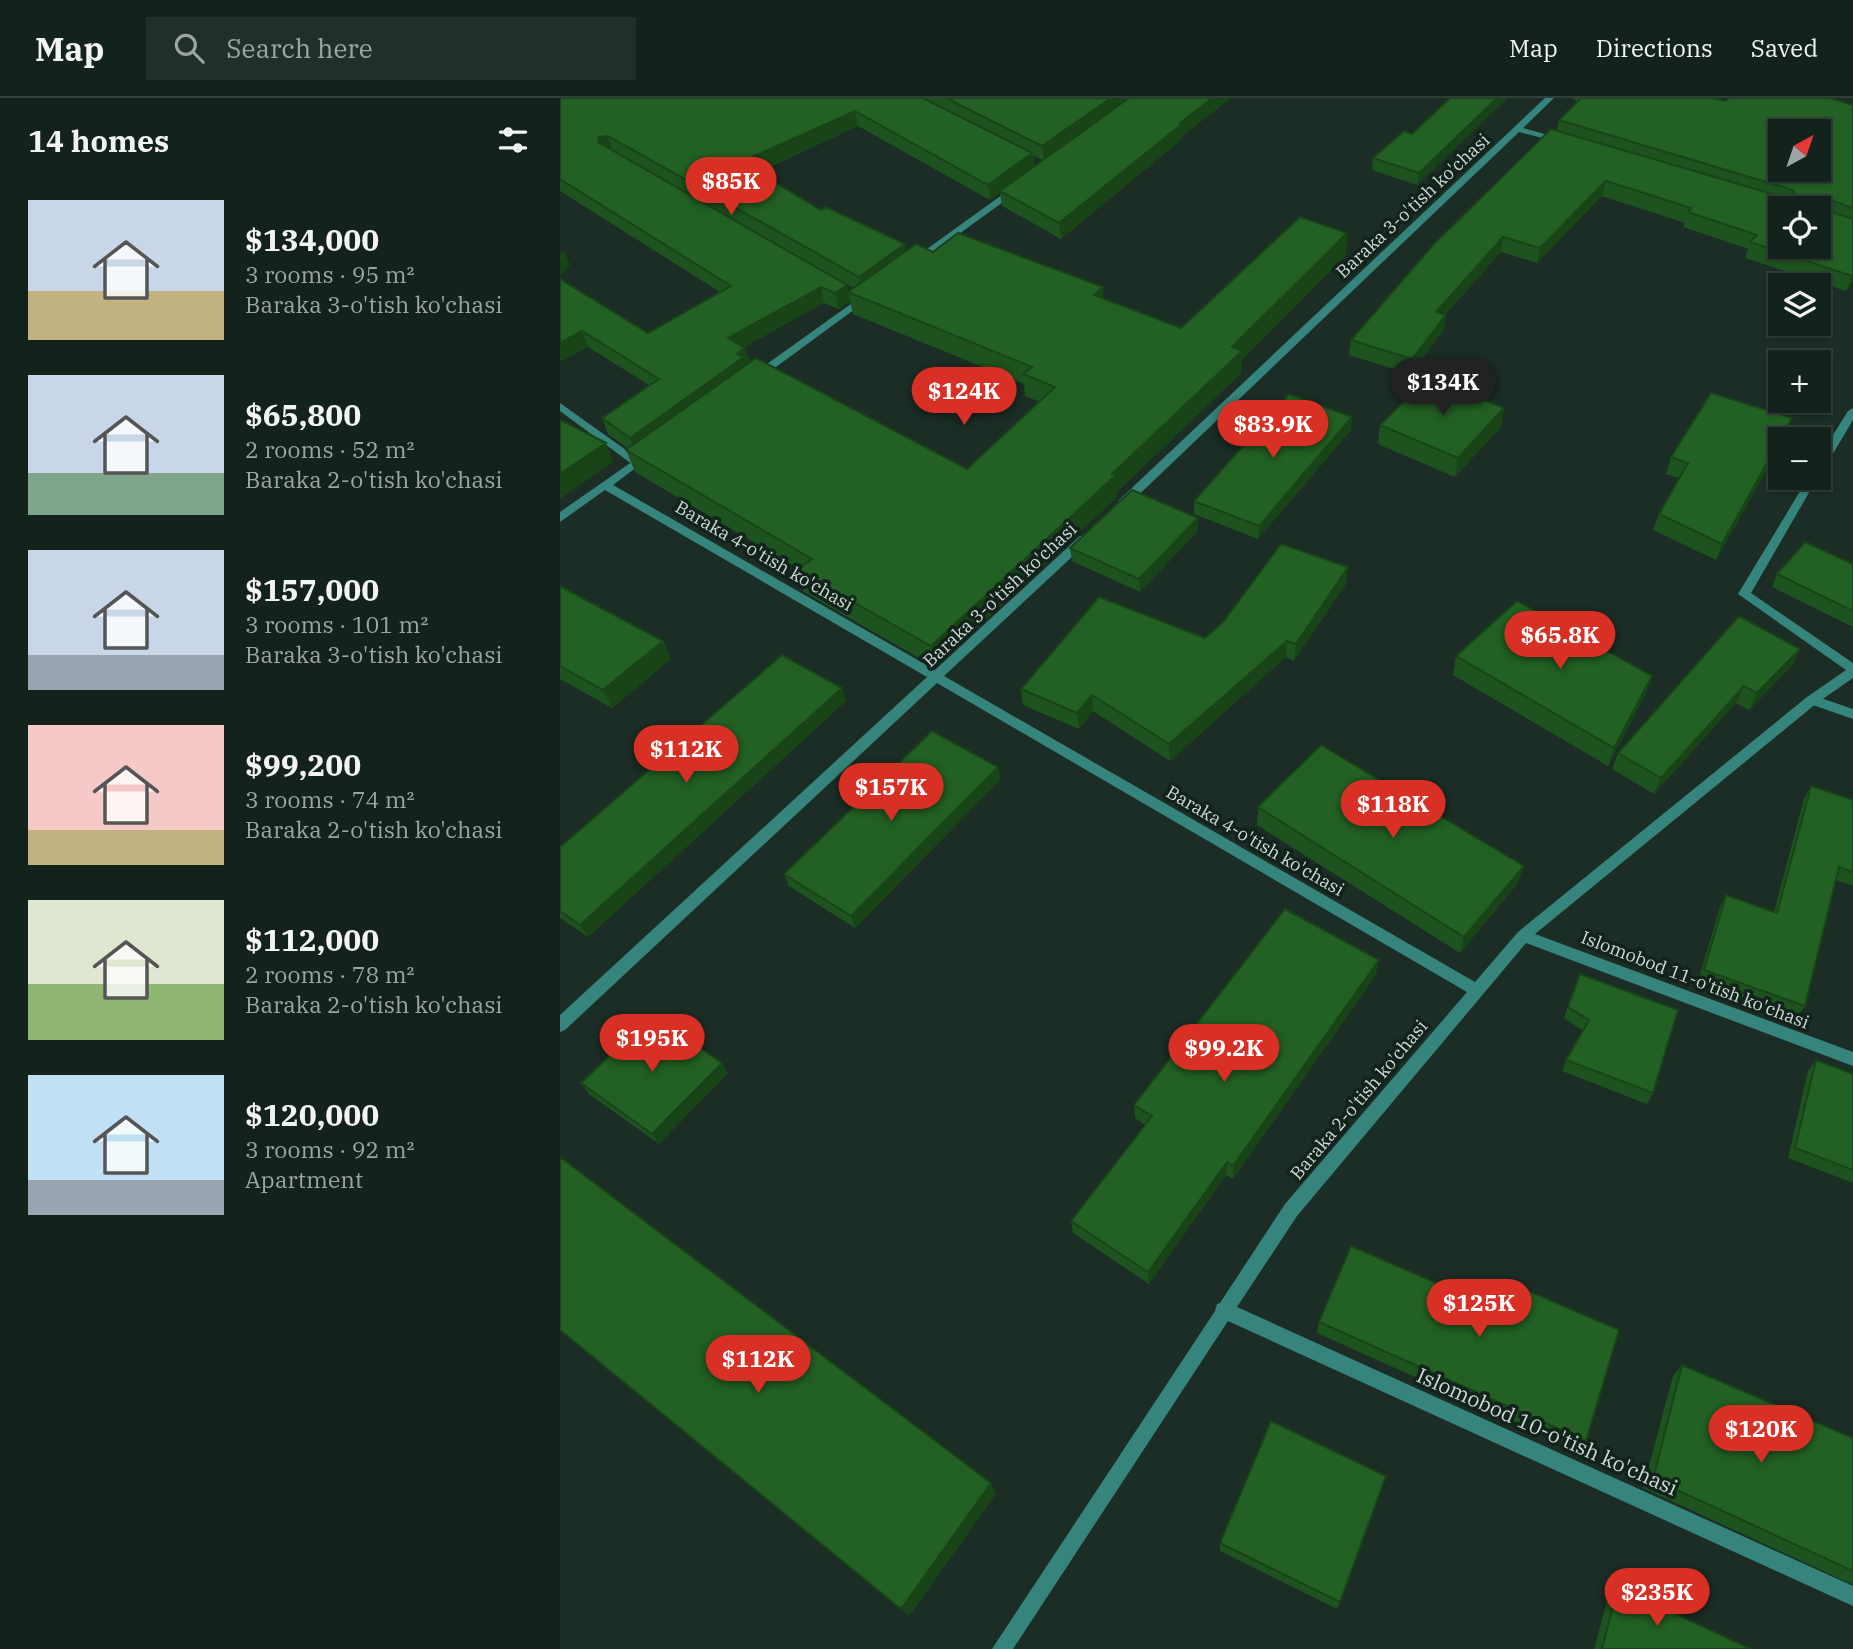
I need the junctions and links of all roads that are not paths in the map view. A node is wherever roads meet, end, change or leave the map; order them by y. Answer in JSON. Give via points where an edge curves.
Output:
{"nodes":[{"id":1,"x":1550,"y":98,"type":"edge"},
{"id":2,"x":1520,"y":130,"type":"junction"},
{"id":3,"x":1572,"y":145,"type":"edge"},
{"id":4,"x":1024,"y":183,"type":"edge"},
{"id":5,"x":905,"y":269,"type":"edge"},
{"id":6,"x":873,"y":292,"type":"edge"},
{"id":7,"x":850,"y":293,"type":"edge"},
{"id":8,"x":862,"y":300,"type":"junction"},
{"id":9,"x":749,"y":381,"type":"edge"},
{"id":10,"x":560,"y":406,"type":"edge"},
{"id":11,"x":1853,"y":411,"type":"edge"},
{"id":12,"x":659,"y":446,"type":"edge"},
{"id":13,"x":1831,"y":447,"type":"edge"},
{"id":14,"x":636,"y":462,"type":"junction"},
{"id":15,"x":605,"y":485,"type":"junction"},
{"id":16,"x":1806,"y":490,"type":"edge"},
{"id":17,"x":1108,"y":517,"type":"edge"},
{"id":18,"x":560,"y":518,"type":"edge"},
{"id":19,"x":1098,"y":526,"type":"edge"},
{"id":20,"x":1853,"y":671,"type":"edge"},
{"id":21,"x":938,"y":677,"type":"junction"},
{"id":22,"x":1812,"y":700,"type":"junction"},
{"id":23,"x":1853,"y":714,"type":"edge"},
{"id":24,"x":1524,"y":936,"type":"junction"},
{"id":25,"x":1478,"y":990,"type":"junction"},
{"id":26,"x":560,"y":1025,"type":"edge"},
{"id":27,"x":1853,"y":1059,"type":"edge"},
{"id":28,"x":1223,"y":1310,"type":"junction"},
{"id":29,"x":1853,"y":1597,"type":"edge"},
{"id":30,"x":1002,"y":1649,"type":"edge"}],
"edges":[{"from":1,"to":2,"type":"street","name":"Baraka 3-o'tish ko'chasi"},
{"from":2,"to":3,"type":"street"},
{"from":2,"to":17,"type":"street","name":"Baraka 3-o'tish ko'chasi"},
{"from":4,"to":5,"type":"street"},
{"from":6,"to":8,"type":"street"},
{"from":7,"to":8,"type":"street"},
{"from":8,"to":9,"type":"street"},
{"from":10,"to":14,"type":"street"},
{"from":11,"to":13,"type":"street"},
{"from":12,"to":14,"type":"street"},
{"from":14,"to":15,"type":"street"},
{"from":15,"to":18,"type":"street"},
{"from":15,"to":21,"type":"street","name":"Baraka 4-o'tish ko'chasi"},
{"from":16,"to":20,"type":"street","via":[[1744,594]]},
{"from":19,"to":21,"type":"street","name":"Baraka 3-o'tish ko'chasi"},
{"from":20,"to":22,"type":"street","name":"Baraka 2-o'tish ko'chasi"},
{"from":21,"to":25,"type":"street","name":"Baraka 4-o'tish ko'chasi"},
{"from":21,"to":26,"type":"street","name":"Baraka 3-o'tish ko'chasi"},
{"from":22,"to":23,"type":"street"},
{"from":22,"to":24,"type":"street","name":"Baraka 2-o'tish ko'chasi"},
{"from":24,"to":25,"type":"street","name":"Baraka 2-o'tish ko'chasi"},
{"from":24,"to":27,"type":"street","name":"Islomobod 11-o'tish ko'chasi"},
{"from":25,"to":28,"type":"street","name":"Baraka 2-o'tish ko'chasi","via":[[1291,1210]]},
{"from":28,"to":29,"type":"street","name":"Islomobod 10-o'tish ko'chasi"},
{"from":28,"to":30,"type":"street","name":"Baraka 2-o'tish ko'chasi"}]}
